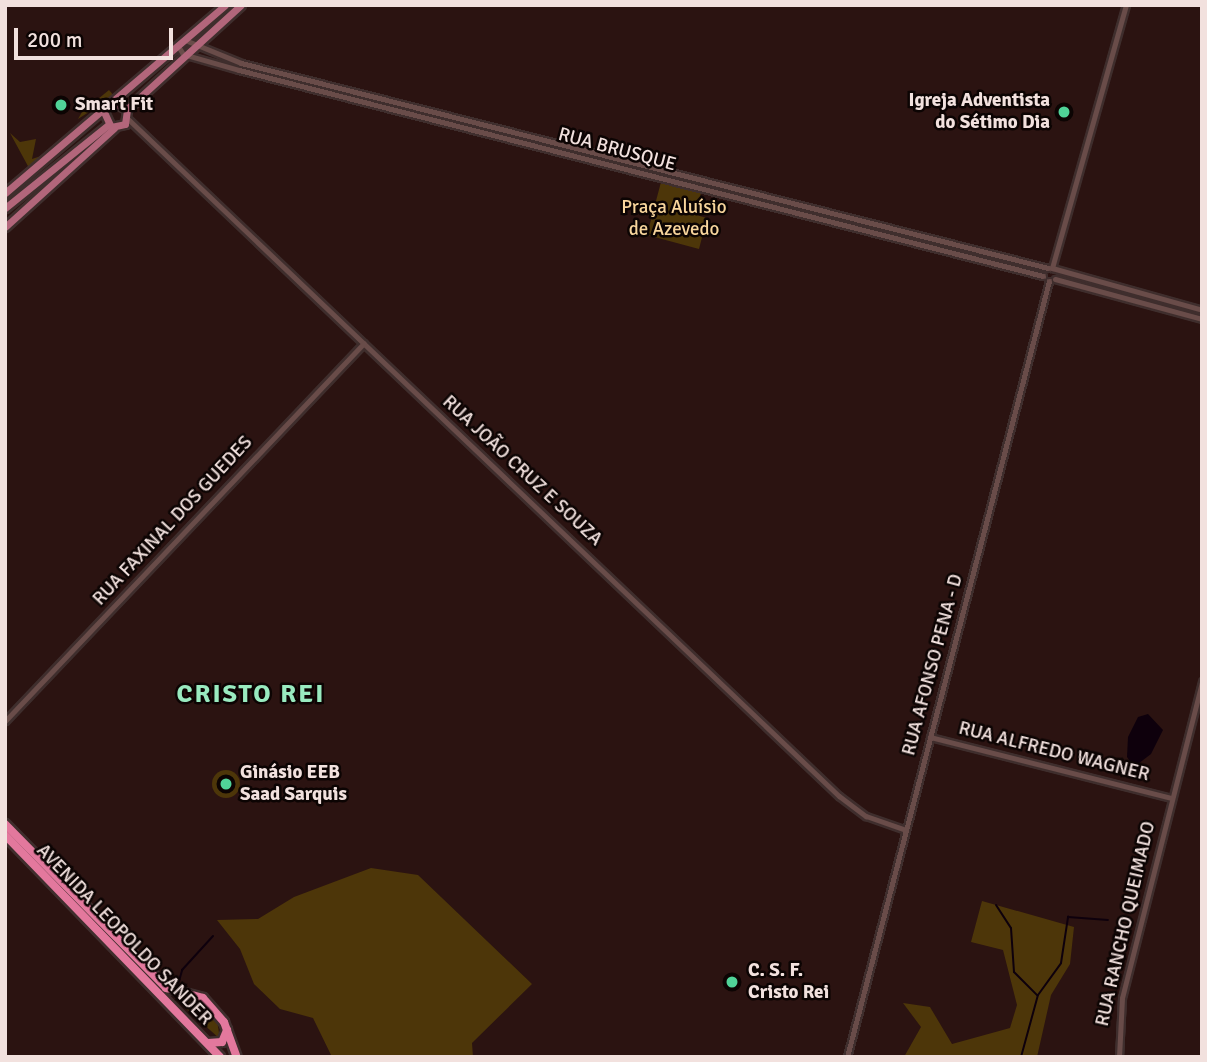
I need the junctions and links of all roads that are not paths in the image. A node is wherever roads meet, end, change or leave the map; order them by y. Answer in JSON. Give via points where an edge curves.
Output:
{"nodes":[{"id":1,"x":225,"y":5,"type":"edge"},
{"id":2,"x":1126,"y":5,"type":"edge"},
{"id":3,"x":235,"y":7,"type":"edge"},
{"id":4,"x":185,"y":40,"type":"junction"},
{"id":5,"x":178,"y":46,"type":"junction"},
{"id":6,"x":191,"y":48,"type":"junction"},
{"id":7,"x":183,"y":54,"type":"junction"},
{"id":8,"x":220,"y":60,"type":"junction"},
{"id":9,"x":114,"y":103,"type":"junction"},
{"id":10,"x":127,"y":109,"type":"junction"},
{"id":11,"x":104,"y":112,"type":"junction"},
{"id":12,"x":128,"y":119,"type":"junction"},
{"id":13,"x":111,"y":126,"type":"junction"},
{"id":14,"x":5,"y":193,"type":"edge"},
{"id":15,"x":5,"y":208,"type":"edge"},
{"id":16,"x":5,"y":227,"type":"edge"},
{"id":17,"x":1052,"y":269,"type":"junction"},
{"id":18,"x":1043,"y":276,"type":"junction"},
{"id":19,"x":1052,"y":280,"type":"junction"},
{"id":20,"x":1202,"y":310,"type":"edge"},
{"id":21,"x":1202,"y":319,"type":"edge"},
{"id":22,"x":364,"y":343,"type":"junction"},
{"id":23,"x":1202,"y":681,"type":"edge"},
{"id":24,"x":5,"y":721,"type":"edge"},
{"id":25,"x":930,"y":737,"type":"junction"},
{"id":26,"x":1171,"y":798,"type":"junction"},
{"id":27,"x":5,"y":824,"type":"edge"},
{"id":28,"x":906,"y":830,"type":"junction"},
{"id":29,"x":5,"y":835,"type":"edge"},
{"id":30,"x":187,"y":991,"type":"junction"},
{"id":31,"x":171,"y":1007,"type":"junction"},
{"id":32,"x":226,"y":1027,"type":"junction"},
{"id":33,"x":208,"y":1043,"type":"junction"},
{"id":34,"x":220,"y":1057,"type":"edge"},
{"id":35,"x":237,"y":1057,"type":"edge"},
{"id":36,"x":847,"y":1057,"type":"edge"},
{"id":37,"x":1119,"y":1057,"type":"edge"}],
"edges":[{"from":1,"to":4,"type":"main road"},
{"from":2,"to":17,"type":"street"},
{"from":3,"to":6,"type":"main road"},
{"from":4,"to":5,"type":"main road"},
{"from":4,"to":6,"type":"street"},
{"from":5,"to":7,"type":"street"},
{"from":5,"to":9,"type":"main road"},
{"from":6,"to":7,"type":"main road"},
{"from":6,"to":8,"type":"street","name":"RUA BRUSQUE"},
{"from":7,"to":8,"type":"street","name":"RUA BRUSQUE"},
{"from":7,"to":10,"type":"main road"},
{"from":8,"to":17,"type":"street","name":"RUA BRUSQUE"},
{"from":8,"to":18,"type":"street","name":"RUA BRUSQUE"},
{"from":9,"to":10,"type":"main road"},
{"from":9,"to":11,"type":"main road"},
{"from":10,"to":12,"type":"main road"},
{"from":11,"to":13,"type":"main road"},
{"from":11,"to":14,"type":"main road"},
{"from":12,"to":13,"type":"main road"},
{"from":12,"to":22,"type":"street","name":"RUA JOÃO CRUZ E SOUZA"},
{"from":13,"to":15,"type":"main road"},
{"from":13,"to":16,"type":"main road"},
{"from":17,"to":18,"type":"street"},
{"from":17,"to":19,"type":"street","name":"RUA AFONSO PENA - D"},
{"from":17,"to":20,"type":"street","name":"RUA BRUSQUE"},
{"from":18,"to":19,"type":"street"},
{"from":19,"to":21,"type":"street"},
{"from":19,"to":25,"type":"street","name":"RUA AFONSO PENA - D"},
{"from":22,"to":24,"type":"street","name":"RUA FAXINAL DOS GUEDES"},
{"from":22,"to":28,"type":"street","name":"RUA JOÃO CRUZ E SOUZA","via":[[839,796],[866,816]]},
{"from":23,"to":26,"type":"street","name":"RUA RANCHO QUEIMADO"},
{"from":25,"to":26,"type":"street","name":"RUA ALFREDO WAGNER"},
{"from":25,"to":28,"type":"street","name":"RUA AFONSO PENA - D"},
{"from":26,"to":37,"type":"street","name":"RUA RANCHO QUEIMADO","via":[[1116,1027]]},
{"from":27,"to":30,"type":"highway","name":"AVENIDA LEOPOLDO SANDER","via":[[150,974],[166,988]]},
{"from":28,"to":36,"type":"street","name":"RUA AFONSO PENA - D"},
{"from":29,"to":31,"type":"highway","name":"AVENIDA LEOPOLDO SANDER"},
{"from":30,"to":31,"type":"highway"},
{"from":30,"to":32,"type":"highway","name":"AVENIDA LEOPOLDO SANDER","via":[[199,995]]},
{"from":31,"to":33,"type":"highway","name":"AVENIDA LEOPOLDO SANDER"},
{"from":32,"to":33,"type":"highway","via":[[222,1042]]},
{"from":32,"to":35,"type":"highway","name":"AVENIDA LEOPOLDO SANDER"},
{"from":33,"to":34,"type":"highway","name":"AVENIDA LEOPOLDO SANDER"}]}
